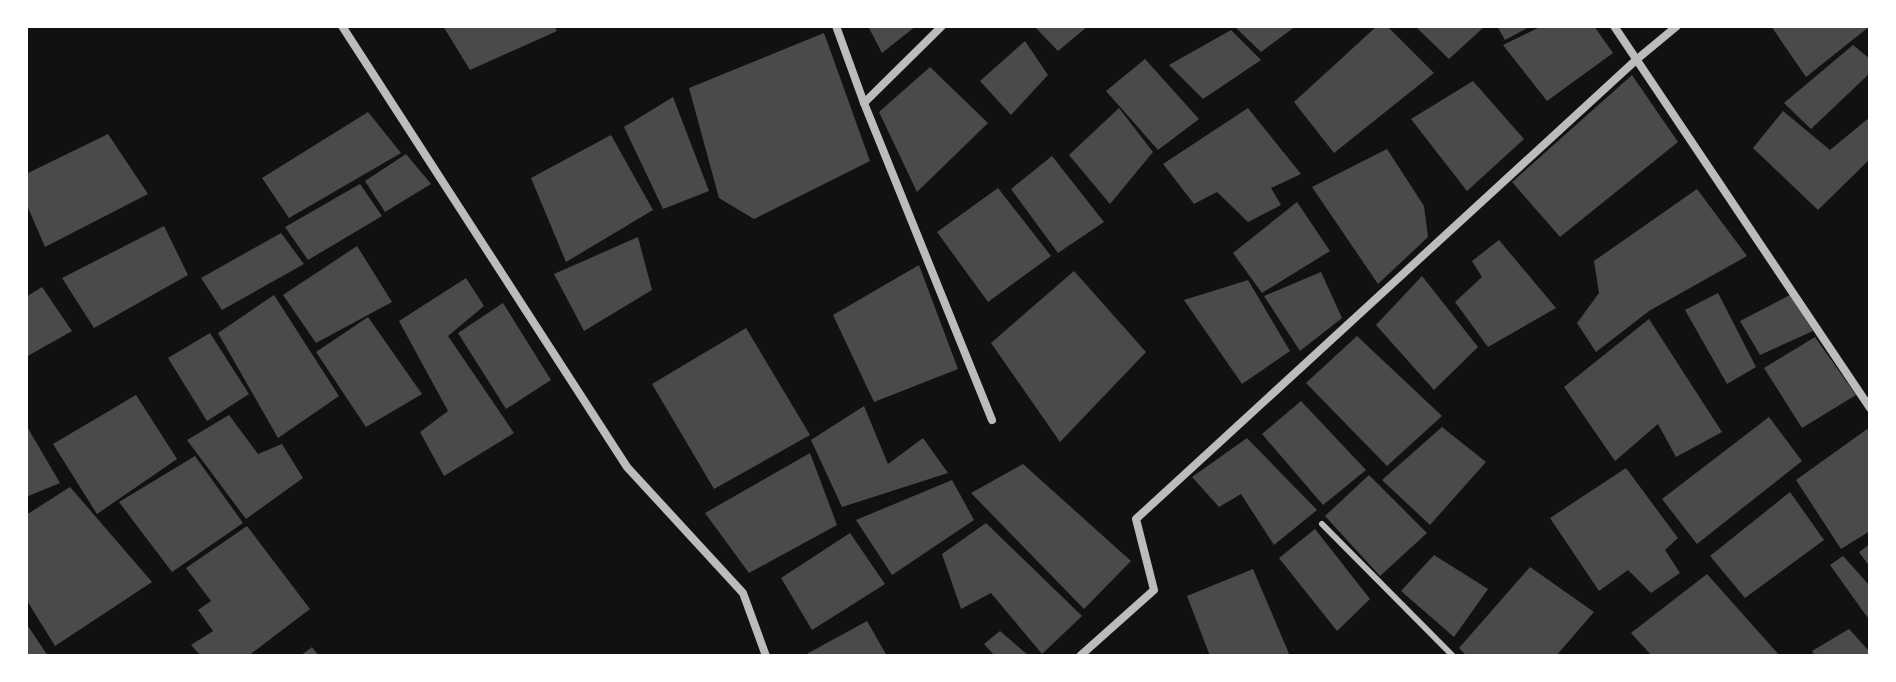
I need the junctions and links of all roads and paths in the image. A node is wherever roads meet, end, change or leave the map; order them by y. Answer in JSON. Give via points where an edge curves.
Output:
{"nodes":[{"id":1,"x":342,"y":26,"type":"edge"},
{"id":2,"x":836,"y":26,"type":"edge"},
{"id":3,"x":942,"y":26,"type":"edge"},
{"id":4,"x":1614,"y":26,"type":"edge"},
{"id":5,"x":1677,"y":26,"type":"edge"},
{"id":6,"x":1636,"y":60,"type":"junction"},
{"id":7,"x":864,"y":103,"type":"junction"},
{"id":8,"x":1870,"y":408,"type":"edge"},
{"id":9,"x":992,"y":420,"type":"dead end"},
{"id":10,"x":1322,"y":524,"type":"dead end"},
{"id":11,"x":766,"y":656,"type":"edge"},
{"id":12,"x":1080,"y":656,"type":"edge"},
{"id":13,"x":1453,"y":656,"type":"edge"}],
"edges":[{"from":1,"to":11,"type":"street","via":[[627,467],[743,593]]},
{"from":2,"to":7,"type":"street"},
{"from":3,"to":7,"type":"street"},
{"from":4,"to":6,"type":"street"},
{"from":5,"to":6,"type":"street"},
{"from":6,"to":8,"type":"street"},
{"from":6,"to":12,"type":"street","via":[[1136,519],[1154,590]]},
{"from":7,"to":9,"type":"street"},
{"from":10,"to":13,"type":"lane"}]}
